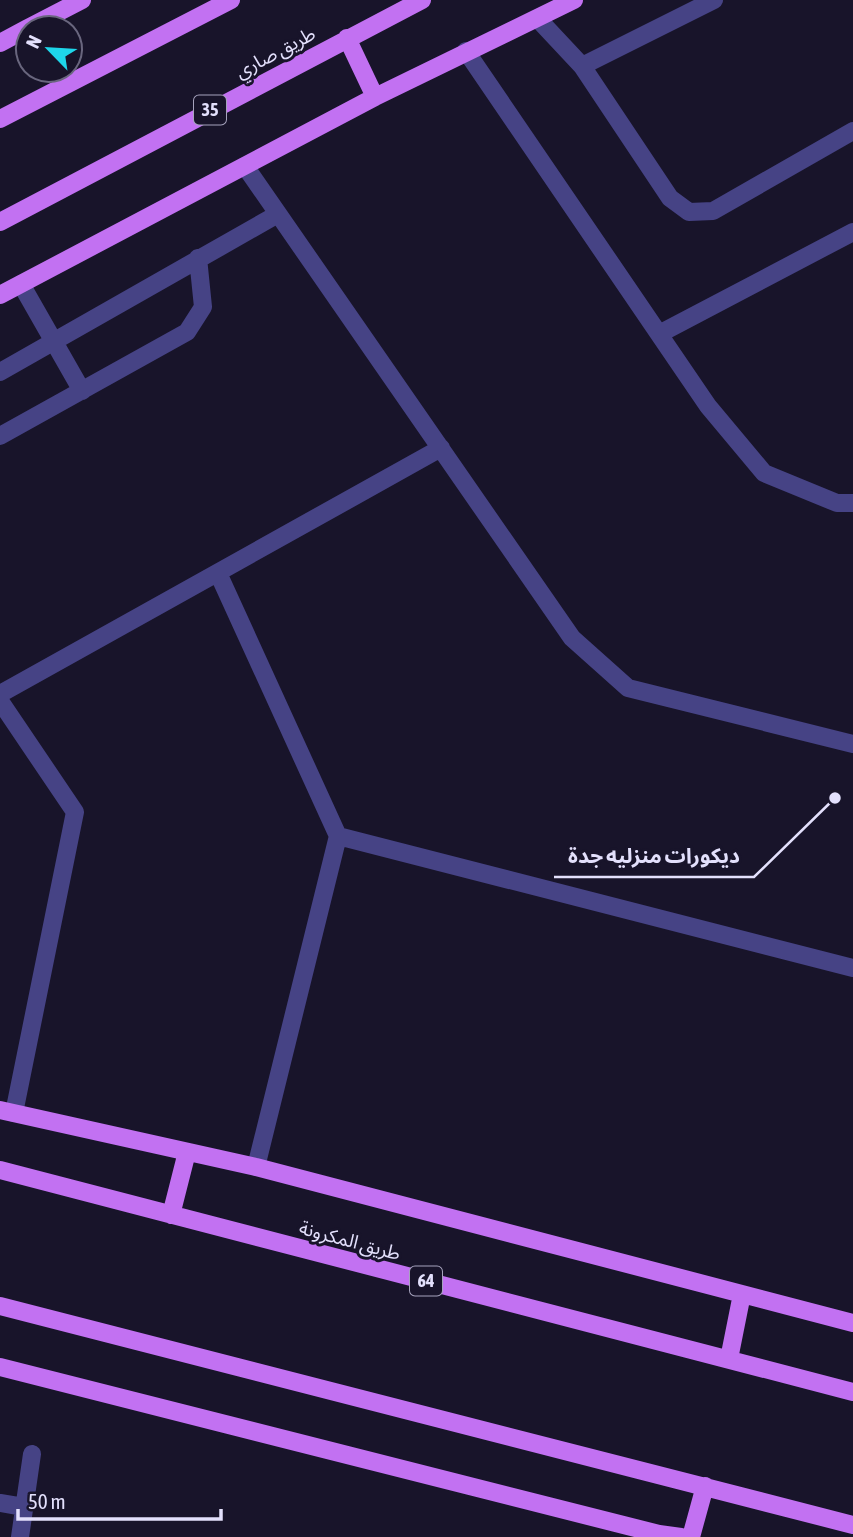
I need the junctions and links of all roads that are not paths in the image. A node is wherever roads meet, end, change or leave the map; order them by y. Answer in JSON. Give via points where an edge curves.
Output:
{"nodes":[{"id":1,"x":82,"y":0,"type":"edge"},
{"id":2,"x":231,"y":0,"type":"edge"},
{"id":3,"x":422,"y":0,"type":"edge"},
{"id":4,"x":574,"y":0,"type":"edge"},
{"id":5,"x":714,"y":0,"type":"edge"},
{"id":6,"x":55,"y":14,"type":"edge"},
{"id":7,"x":538,"y":19,"type":"junction"},
{"id":8,"x":347,"y":38,"type":"junction"},
{"id":9,"x":466,"y":51,"type":"junction"},
{"id":10,"x":582,"y":66,"type":"junction"},
{"id":11,"x":375,"y":97,"type":"junction"},
{"id":12,"x":0,"y":119,"type":"edge"},
{"id":13,"x":853,"y":131,"type":"edge"},
{"id":14,"x":245,"y":166,"type":"junction"},
{"id":15,"x":278,"y":214,"type":"junction"},
{"id":16,"x":0,"y":222,"type":"edge"},
{"id":17,"x":853,"y":232,"type":"edge"},
{"id":18,"x":198,"y":258,"type":"junction"},
{"id":19,"x":21,"y":284,"type":"junction"},
{"id":20,"x":0,"y":295,"type":"edge"},
{"id":21,"x":659,"y":334,"type":"junction"},
{"id":22,"x":54,"y":341,"type":"junction"},
{"id":23,"x":0,"y":372,"type":"edge"},
{"id":24,"x":82,"y":391,"type":"junction"},
{"id":25,"x":0,"y":436,"type":"edge"},
{"id":26,"x":441,"y":448,"type":"junction"},
{"id":27,"x":848,"y":504,"type":"edge"},
{"id":28,"x":218,"y":573,"type":"junction"},
{"id":29,"x":0,"y":694,"type":"edge"},
{"id":30,"x":0,"y":701,"type":"edge"},
{"id":31,"x":853,"y":744,"type":"edge"},
{"id":32,"x":338,"y":836,"type":"junction"},
{"id":33,"x":853,"y":968,"type":"edge"},
{"id":34,"x":7,"y":1112,"type":"edge"},
{"id":35,"x":187,"y":1152,"type":"junction"},
{"id":36,"x":256,"y":1167,"type":"junction"},
{"id":37,"x":0,"y":1170,"type":"edge"},
{"id":38,"x":171,"y":1215,"type":"junction"},
{"id":39,"x":742,"y":1294,"type":"junction"},
{"id":40,"x":0,"y":1306,"type":"edge"},
{"id":41,"x":853,"y":1323,"type":"edge"},
{"id":42,"x":729,"y":1359,"type":"junction"},
{"id":43,"x":0,"y":1367,"type":"edge"},
{"id":44,"x":853,"y":1392,"type":"edge"},
{"id":45,"x":32,"y":1454,"type":"dead end"},
{"id":46,"x":705,"y":1486,"type":"junction"},
{"id":47,"x":0,"y":1503,"type":"edge"},
{"id":48,"x":24,"y":1507,"type":"junction"},
{"id":49,"x":853,"y":1525,"type":"edge"},
{"id":50,"x":660,"y":1536,"type":"edge"},
{"id":51,"x":20,"y":1537,"type":"edge"},
{"id":52,"x":681,"y":1537,"type":"edge"},
{"id":53,"x":691,"y":1537,"type":"edge"}],
"edges":[{"from":1,"to":6,"type":"main road"},
{"from":2,"to":12,"type":"main road"},
{"from":3,"to":8,"type":"main road","name":"طريق صاري","number":"35"},
{"from":4,"to":7,"type":"main road"},
{"from":5,"to":10,"type":"street"},
{"from":7,"to":9,"type":"main road"},
{"from":7,"to":10,"type":"street"},
{"from":8,"to":11,"type":"main road"},
{"from":8,"to":16,"type":"main road","name":"طريق صاري","number":"35"},
{"from":9,"to":11,"type":"main road"},
{"from":9,"to":21,"type":"street"},
{"from":10,"to":13,"type":"street","via":[[670,198],[689,212],[713,211]]},
{"from":11,"to":14,"type":"main road"},
{"from":14,"to":15,"type":"street"},
{"from":14,"to":19,"type":"main road"},
{"from":15,"to":18,"type":"street"},
{"from":15,"to":26,"type":"street"},
{"from":17,"to":21,"type":"street"},
{"from":18,"to":22,"type":"street"},
{"from":18,"to":24,"type":"street","via":[[204,307],[187,332]]},
{"from":19,"to":20,"type":"main road"},
{"from":19,"to":22,"type":"street"},
{"from":21,"to":27,"type":"street","via":[[708,406],[764,472]]},
{"from":22,"to":23,"type":"street"},
{"from":22,"to":24,"type":"street"},
{"from":24,"to":25,"type":"street"},
{"from":26,"to":28,"type":"street"},
{"from":26,"to":31,"type":"street","via":[[572,638],[628,688]]},
{"from":28,"to":29,"type":"street"},
{"from":28,"to":32,"type":"street"},
{"from":30,"to":34,"type":"street","via":[[75,812]]},
{"from":32,"to":33,"type":"street"},
{"from":32,"to":36,"type":"street"},
{"from":34,"to":35,"type":"main road"},
{"from":35,"to":36,"type":"main road"},
{"from":35,"to":38,"type":"main road"},
{"from":36,"to":39,"type":"main road"},
{"from":37,"to":38,"type":"main road","name":"طريق المكرونة","number":"64"},
{"from":38,"to":42,"type":"main road","name":"طريق المكرونة","number":"64"},
{"from":39,"to":41,"type":"main road"},
{"from":39,"to":42,"type":"main road"},
{"from":40,"to":46,"type":"main road"},
{"from":42,"to":44,"type":"main road","name":"طريق المكرونة","number":"64"},
{"from":43,"to":50,"type":"main road"},
{"from":45,"to":48,"type":"street"},
{"from":46,"to":49,"type":"main road"},
{"from":46,"to":53,"type":"main road"},
{"from":47,"to":48,"type":"street"},
{"from":48,"to":51,"type":"street"},
{"from":50,"to":52,"type":"main road"}]}
